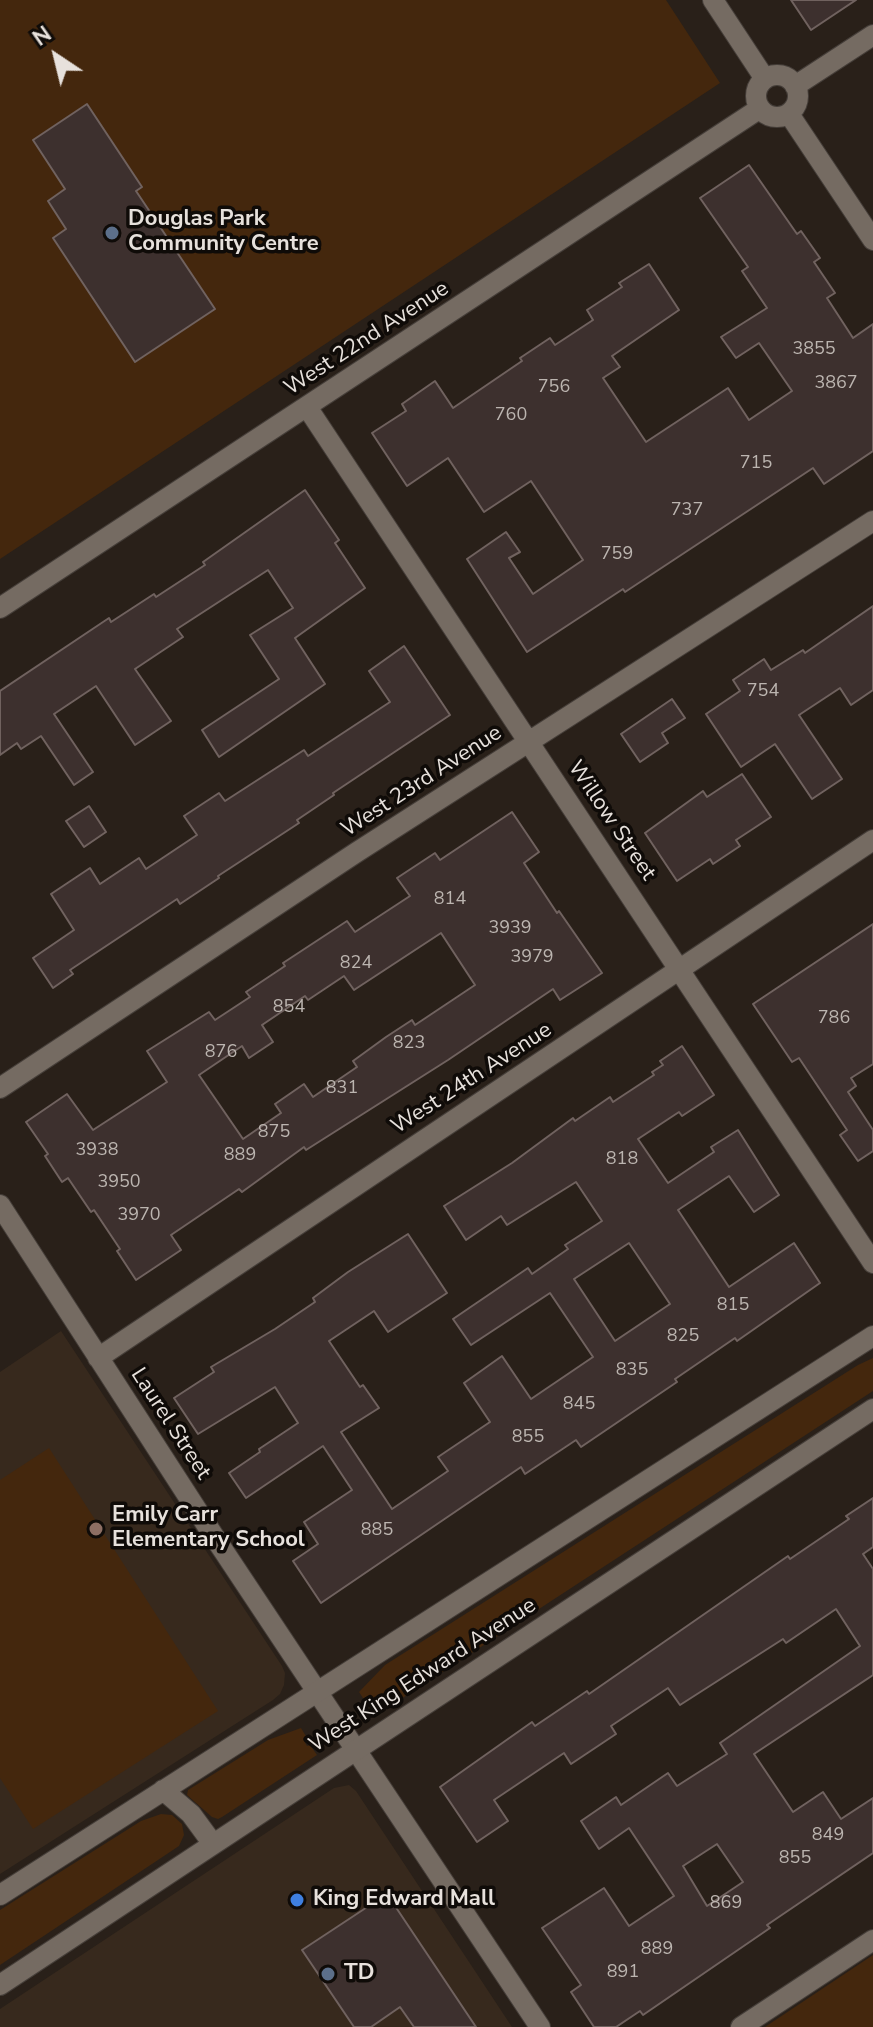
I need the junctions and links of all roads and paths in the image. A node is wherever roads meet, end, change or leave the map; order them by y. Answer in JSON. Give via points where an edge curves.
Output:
{"nodes":[{"id":1,"x":713,"y":0,"type":"edge"},
{"id":2,"x":873,"y":35,"type":"edge"},
{"id":3,"x":765,"y":79,"type":"junction"},
{"id":4,"x":795,"y":86,"type":"junction"},
{"id":5,"x":759,"y":109,"type":"junction"},
{"id":6,"x":789,"y":114,"type":"junction"},
{"id":7,"x":873,"y":240,"type":"edge"},
{"id":8,"x":307,"y":407,"type":"junction"},
{"id":9,"x":873,"y":521,"type":"edge"},
{"id":10,"x":0,"y":608,"type":"edge"},
{"id":11,"x":529,"y":742,"type":"junction"},
{"id":12,"x":873,"y":840,"type":"edge"},
{"id":13,"x":680,"y":970,"type":"junction"},
{"id":14,"x":0,"y":1088,"type":"edge"},
{"id":15,"x":0,"y":1205,"type":"edge"},
{"id":16,"x":873,"y":1263,"type":"edge"},
{"id":17,"x":873,"y":1336,"type":"edge"},
{"id":18,"x":98,"y":1358,"type":"junction"},
{"id":19,"x":873,"y":1409,"type":"edge"},
{"id":20,"x":319,"y":1693,"type":"junction"},
{"id":21,"x":356,"y":1749,"type":"junction"},
{"id":22,"x":163,"y":1790,"type":"junction"},
{"id":23,"x":213,"y":1844,"type":"junction"},
{"id":24,"x":0,"y":1895,"type":"edge"},
{"id":25,"x":873,"y":1940,"type":"edge"},
{"id":26,"x":0,"y":1985,"type":"edge"},
{"id":27,"x":540,"y":2027,"type":"edge"},
{"id":28,"x":741,"y":2027,"type":"edge"}],
"edges":[{"from":1,"to":3,"type":"street"},
{"from":2,"to":4,"type":"street"},
{"from":3,"to":4,"type":"street","via":[[778,75]]},
{"from":3,"to":5,"type":"street","via":[[756,89]]},
{"from":4,"to":6,"type":"street","via":[[797,104]]},
{"from":5,"to":6,"type":"street","via":[[770,117]]},
{"from":5,"to":8,"type":"street","name":"West 22nd Avenue"},
{"from":6,"to":7,"type":"street"},
{"from":8,"to":10,"type":"street","name":"West 22nd Avenue"},
{"from":8,"to":11,"type":"street","name":"Willow Street"},
{"from":9,"to":11,"type":"street","name":"West 23rd Avenue"},
{"from":11,"to":13,"type":"street","name":"Willow Street"},
{"from":11,"to":14,"type":"street","name":"West 23rd Avenue"},
{"from":12,"to":13,"type":"street","name":"West 24th Avenue"},
{"from":13,"to":16,"type":"street","name":"Willow Street"},
{"from":13,"to":18,"type":"street","name":"West 24th Avenue"},
{"from":15,"to":18,"type":"street","name":"Laurel Street"},
{"from":17,"to":20,"type":"street","name":"West King Edward Avenue"},
{"from":18,"to":20,"type":"street","name":"Laurel Street"},
{"from":19,"to":21,"type":"street","name":"West King Edward Avenue"},
{"from":20,"to":21,"type":"street","name":"Laurel Street"},
{"from":20,"to":22,"type":"street","name":"West King Edward Avenue"},
{"from":21,"to":23,"type":"street","name":"West King Edward Avenue"},
{"from":21,"to":27,"type":"street","name":"Laurel Street"},
{"from":22,"to":23,"type":"street","via":[[191,1814]]},
{"from":22,"to":24,"type":"street","name":"West King Edward Avenue"},
{"from":23,"to":26,"type":"street","name":"West King Edward Avenue"},
{"from":25,"to":28,"type":"street"}]}
